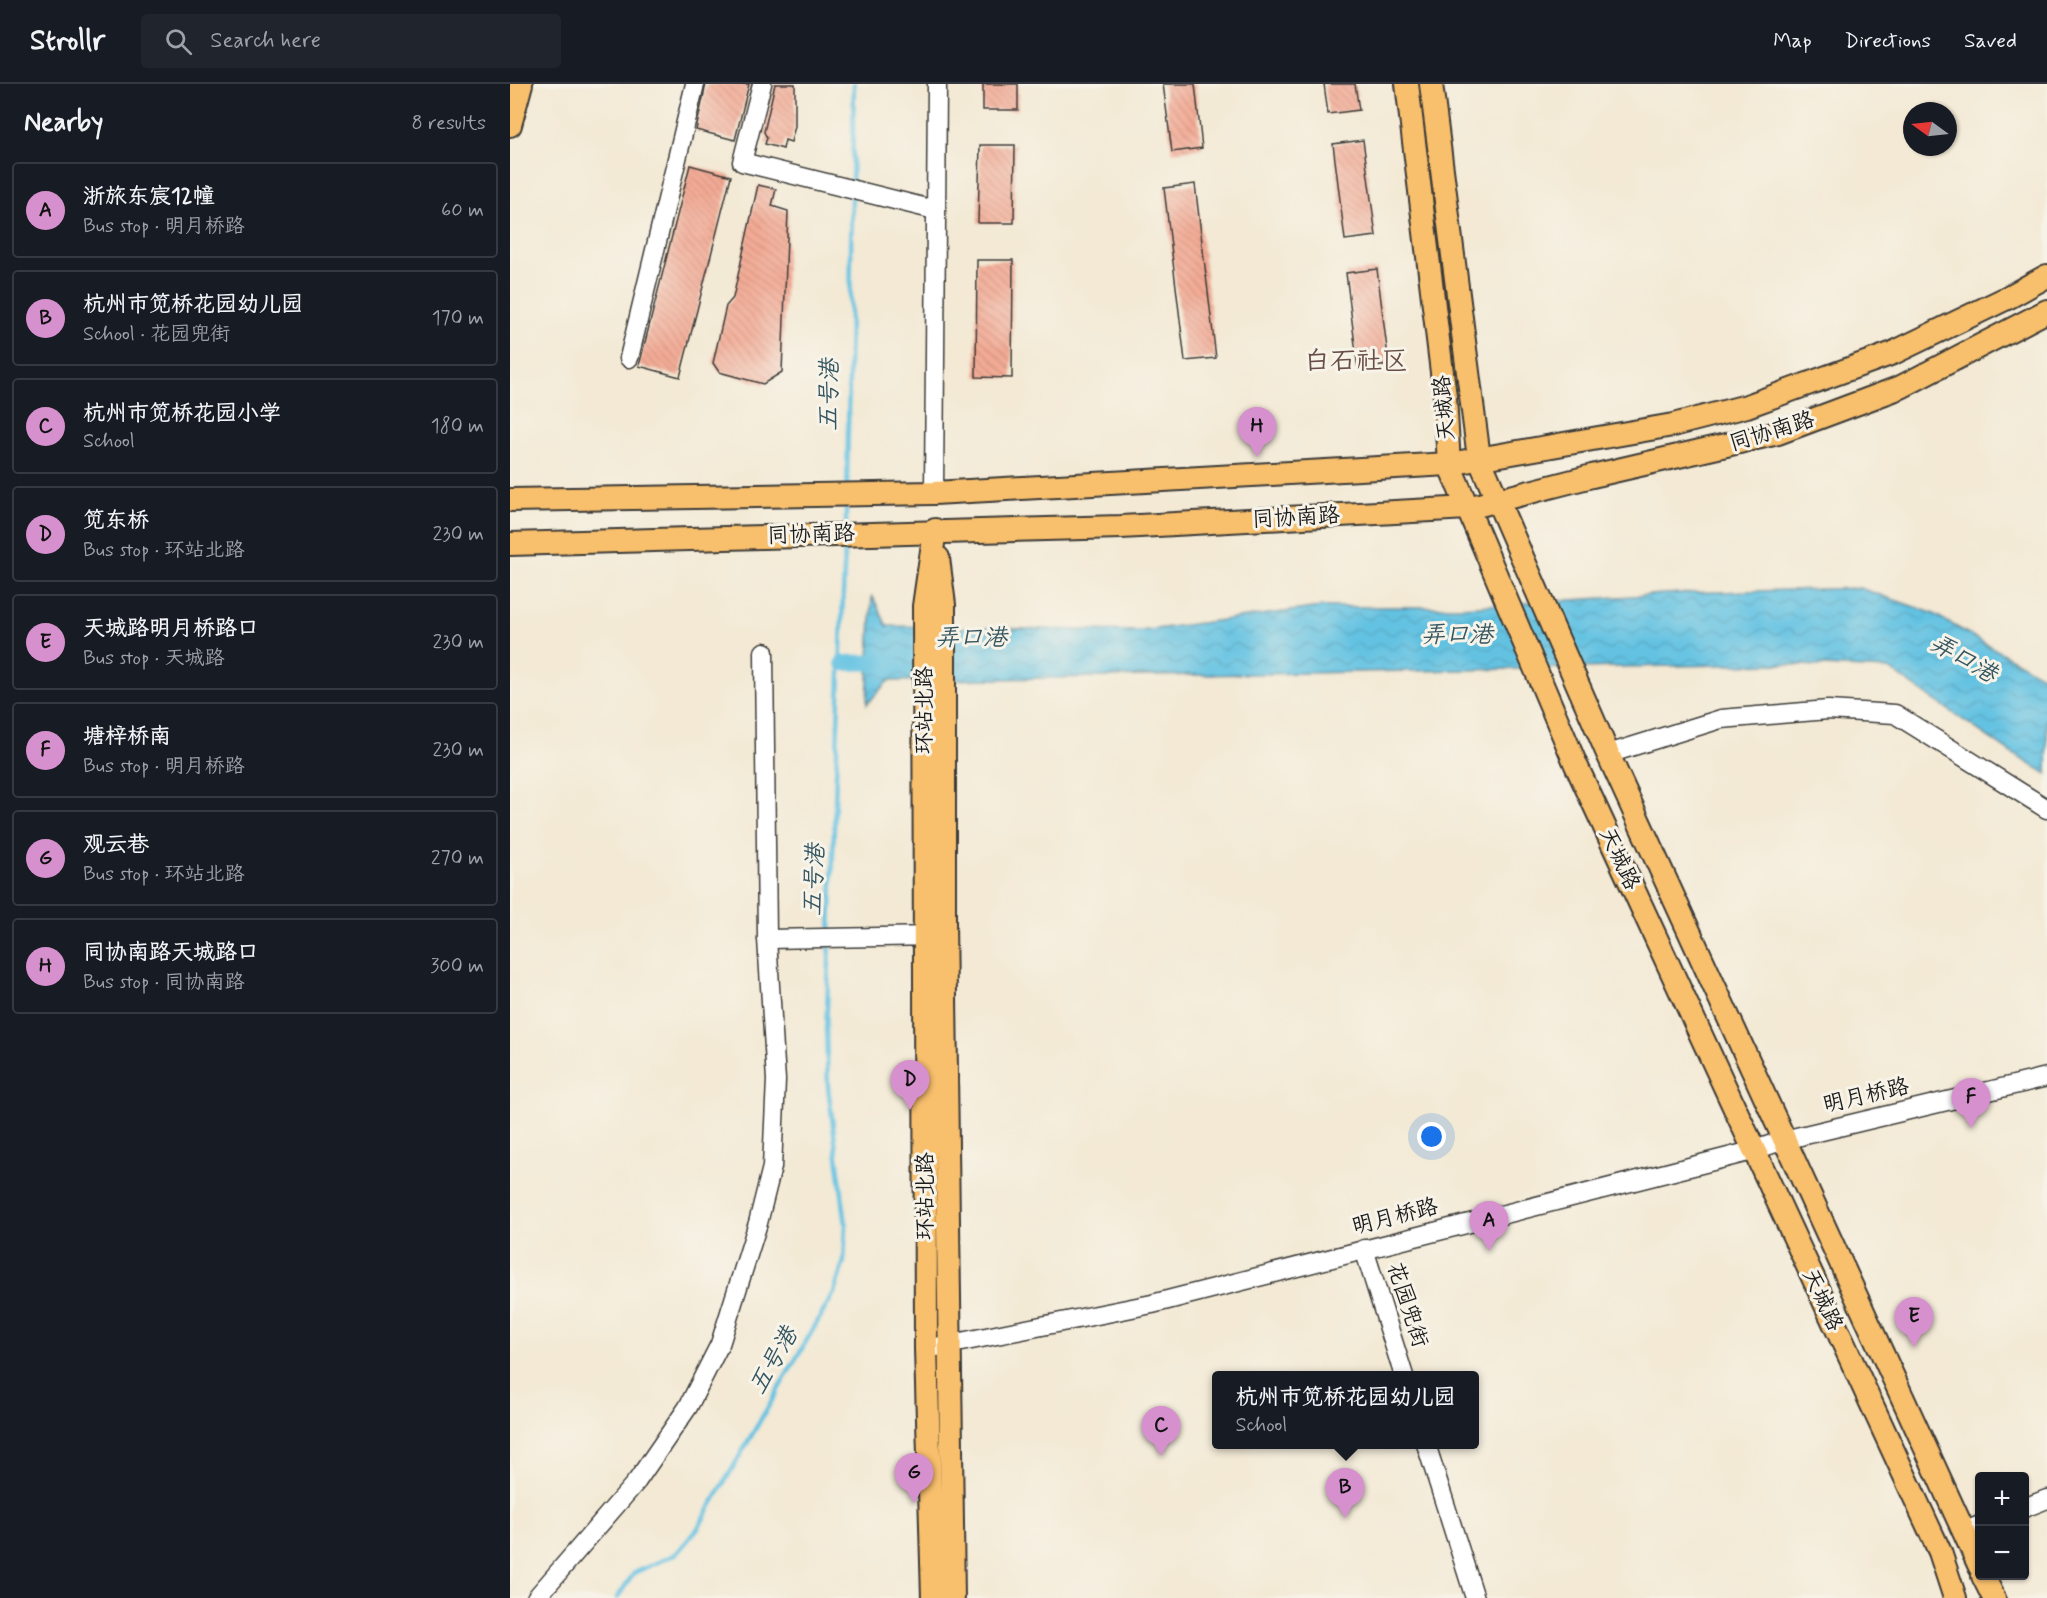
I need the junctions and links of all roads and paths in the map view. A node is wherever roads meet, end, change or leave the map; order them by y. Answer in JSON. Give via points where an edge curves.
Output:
{"nodes":[{"id":1,"x":521,"y":84,"type":"edge"},
{"id":2,"x":695,"y":84,"type":"edge"},
{"id":3,"x":762,"y":84,"type":"edge"},
{"id":4,"x":937,"y":84,"type":"edge"},
{"id":5,"x":1407,"y":84,"type":"edge"},
{"id":6,"x":1431,"y":84,"type":"edge"},
{"id":7,"x":510,"y":125,"type":"edge"},
{"id":8,"x":935,"y":210,"type":"junction"},
{"id":9,"x":2047,"y":276,"type":"edge"},
{"id":10,"x":2047,"y":311,"type":"edge"},
{"id":11,"x":629,"y":358,"type":"dead end"},
{"id":12,"x":1479,"y":458,"type":"junction"},
{"id":13,"x":1449,"y":464,"type":"junction"},
{"id":14,"x":934,"y":493,"type":"junction"},
{"id":15,"x":510,"y":500,"type":"edge"},
{"id":16,"x":1498,"y":502,"type":"junction"},
{"id":17,"x":1468,"y":508,"type":"junction"},
{"id":18,"x":934,"y":530,"type":"junction"},
{"id":19,"x":510,"y":544,"type":"edge"},
{"id":20,"x":764,"y":652,"type":"dead end"},
{"id":21,"x":1608,"y":754,"type":"junction"},
{"id":22,"x":2047,"y":809,"type":"edge"},
{"id":23,"x":925,"y":936,"type":"junction"},
{"id":24,"x":767,"y":939,"type":"junction"},
{"id":25,"x":2047,"y":1077,"type":"edge"},
{"id":26,"x":1784,"y":1140,"type":"junction"},
{"id":27,"x":1752,"y":1151,"type":"junction"},
{"id":28,"x":1364,"y":1249,"type":"junction"},
{"id":29,"x":951,"y":1344,"type":"junction"},
{"id":30,"x":926,"y":1348,"type":"junction"},
{"id":31,"x":1402,"y":1371,"type":"edge"},
{"id":32,"x":1428,"y":1449,"type":"edge"},
{"id":33,"x":2047,"y":1499,"type":"edge"},
{"id":34,"x":2029,"y":1506,"type":"edge"},
{"id":35,"x":1971,"y":1529,"type":"edge"},
{"id":36,"x":1975,"y":1546,"type":"edge"},
{"id":37,"x":1985,"y":1580,"type":"edge"},
{"id":38,"x":536,"y":1598,"type":"edge"},
{"id":39,"x":933,"y":1598,"type":"edge"},
{"id":40,"x":953,"y":1598,"type":"edge"},
{"id":41,"x":1475,"y":1598,"type":"edge"},
{"id":42,"x":1955,"y":1598,"type":"edge"},
{"id":43,"x":1994,"y":1598,"type":"edge"}],
"edges":[{"from":1,"to":7,"type":"main road"},
{"from":2,"to":11,"type":"street"},
{"from":3,"to":8,"type":"street","via":[[742,162]]},
{"from":4,"to":8,"type":"street"},
{"from":5,"to":13,"type":"main road","name":"天城路","via":[[1445,397]]},
{"from":6,"to":12,"type":"main road","name":"天城路"},
{"from":8,"to":14,"type":"street"},
{"from":9,"to":12,"type":"main road","name":"同协南路","via":[[1893,353],[1747,406],[1673,425]]},
{"from":10,"to":16,"type":"main road","name":"同协南路","via":[[1901,387],[1778,434],[1592,476]]},
{"from":12,"to":13,"type":"main road","name":"同协南路"},
{"from":12,"to":16,"type":"main road","name":"天城路"},
{"from":13,"to":14,"type":"main road","name":"同协南路"},
{"from":13,"to":17,"type":"main road","name":"天城路"},
{"from":14,"to":15,"type":"main road","name":"同协南路"},
{"from":16,"to":17,"type":"main road","name":"同协南路"},
{"from":16,"to":21,"type":"main road","name":"天城路"},
{"from":17,"to":18,"type":"main road","name":"同协南路","via":[[1121,527]]},
{"from":17,"to":27,"type":"main road","name":"天城路","via":[[1544,692]]},
{"from":18,"to":19,"type":"main road","name":"同协南路"},
{"from":18,"to":23,"type":"main road","name":"环站北路","via":[[935,705]]},
{"from":20,"to":24,"type":"street"},
{"from":21,"to":22,"type":"street","via":[[1721,719],[1828,710],[1895,714]]},
{"from":21,"to":26,"type":"main road","name":"天城路"},
{"from":23,"to":24,"type":"street"},
{"from":23,"to":29,"type":"main road","name":"环站北路"},
{"from":23,"to":30,"type":"main road","name":"环站北路"},
{"from":24,"to":38,"type":"street","via":[[776,1080],[772,1167],[720,1344],[688,1407],[637,1481]]},
{"from":25,"to":26,"type":"street","name":"明月桥路"},
{"from":26,"to":27,"type":"street","name":"明月桥路"},
{"from":26,"to":35,"type":"main road","name":"天城路"},
{"from":27,"to":28,"type":"street","name":"明月桥路"},
{"from":27,"to":42,"type":"main road","name":"天城路","via":[[1940,1552]]},
{"from":28,"to":29,"type":"street","name":"明月桥路","via":[[1152,1304]]},
{"from":28,"to":31,"type":"street","name":"花园兜街"},
{"from":29,"to":30,"type":"street","name":"明月桥路"},
{"from":29,"to":40,"type":"main road","name":"环站北路"},
{"from":30,"to":39,"type":"main road","name":"环站北路"},
{"from":32,"to":41,"type":"street"},
{"from":33,"to":34,"type":"street"},
{"from":35,"to":36,"type":"main road","name":"天城路"},
{"from":37,"to":43,"type":"main road"}]}
